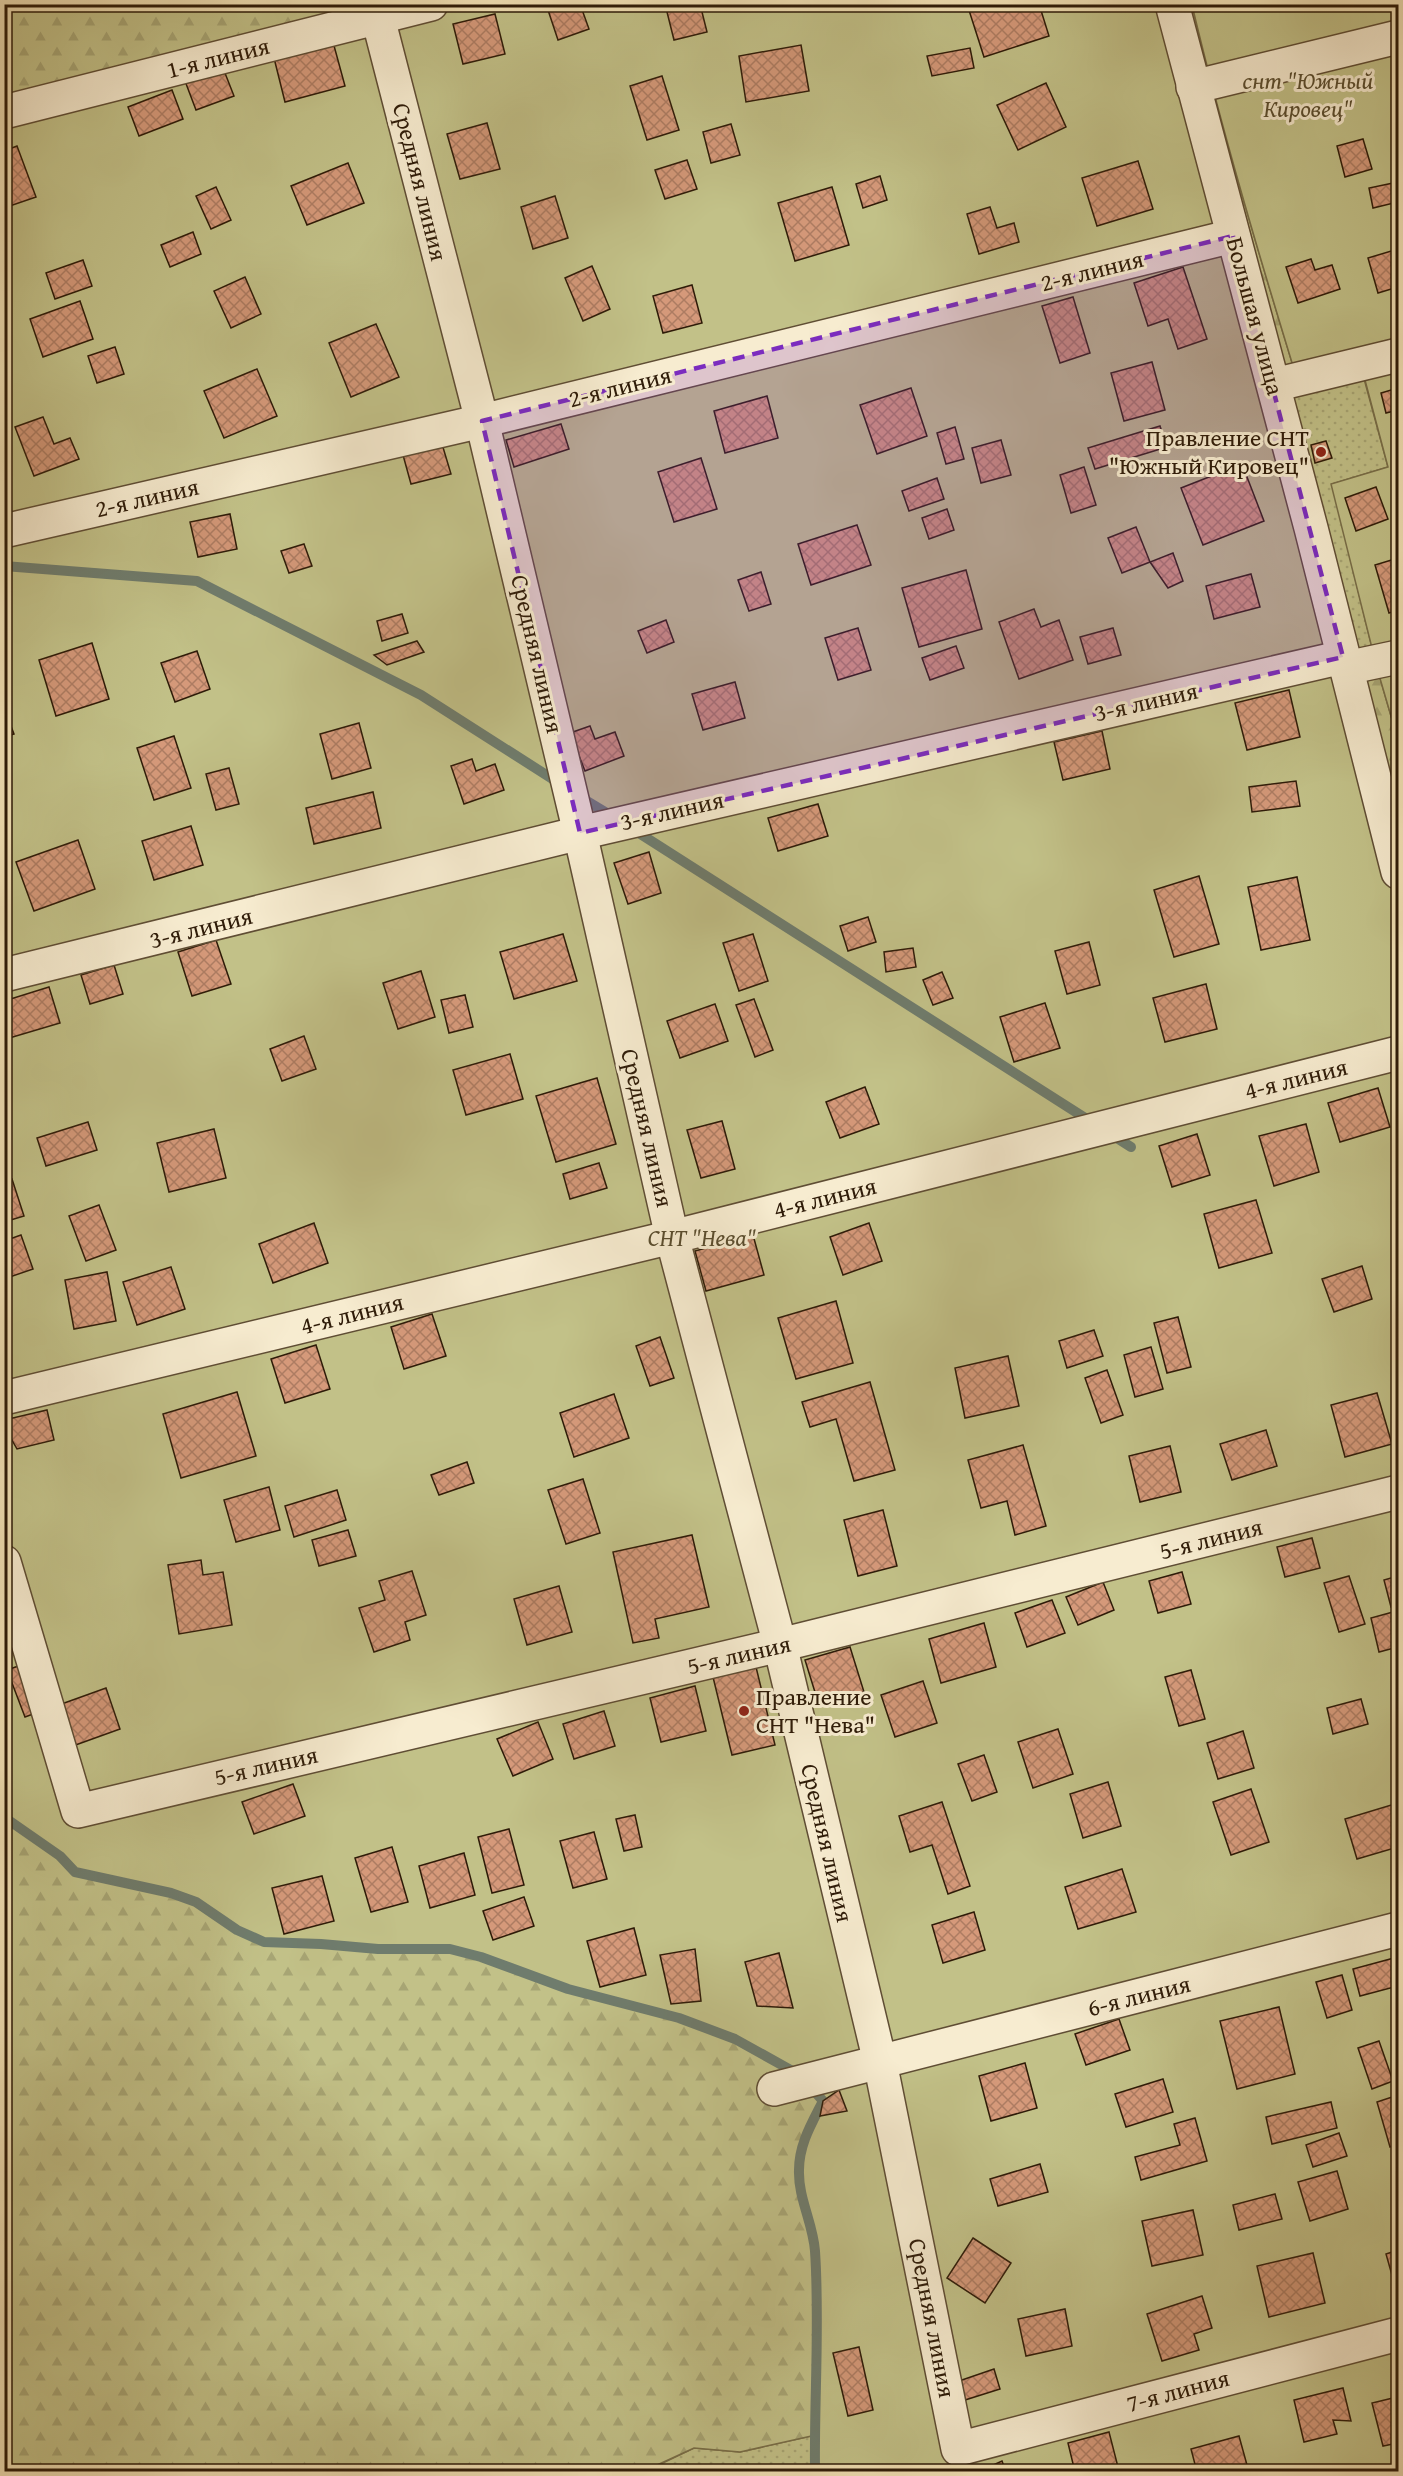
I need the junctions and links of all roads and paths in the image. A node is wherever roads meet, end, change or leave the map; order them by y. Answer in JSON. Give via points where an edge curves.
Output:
{"nodes":[{"id":1,"x":431,"y":4,"type":"edge"},
{"id":2,"x":1172,"y":4,"type":"edge"},
{"id":3,"x":378,"y":18,"type":"junction"},
{"id":4,"x":1398,"y":37,"type":"edge"},
{"id":5,"x":1193,"y":87,"type":"junction"},
{"id":6,"x":4,"y":112,"type":"edge"},
{"id":7,"x":1233,"y":236,"type":"junction"},
{"id":8,"x":1398,"y":355,"type":"edge"},
{"id":9,"x":1274,"y":385,"type":"junction"},
{"id":10,"x":482,"y":421,"type":"junction"},
{"id":11,"x":4,"y":531,"type":"edge"},
{"id":12,"x":1398,"y":657,"type":"edge"},
{"id":13,"x":1344,"y":662,"type":"junction"},
{"id":14,"x":580,"y":833,"type":"junction"},
{"id":15,"x":1398,"y":872,"type":"edge"},
{"id":16,"x":4,"y":975,"type":"edge"},
{"id":17,"x":1398,"y":1053,"type":"edge"},
{"id":18,"x":672,"y":1237,"type":"junction"},
{"id":19,"x":4,"y":1398,"type":"edge"},
{"id":20,"x":1398,"y":1492,"type":"edge"},
{"id":21,"x":4,"y":1562,"type":"edge"},
{"id":22,"x":780,"y":1645,"type":"junction"},
{"id":23,"x":1398,"y":1911,"type":"edge"},
{"id":24,"x":1398,"y":1929,"type":"edge"},
{"id":25,"x":877,"y":2052,"type":"junction"},
{"id":26,"x":792,"y":2085,"type":"dead end"},
{"id":27,"x":1398,"y":2334,"type":"edge"},
{"id":28,"x":958,"y":2449,"type":"joint"}],
"edges":[{"from":1,"to":3,"type":"street","name":"1-я линия"},
{"from":2,"to":5,"type":"street","name":"Большая улица"},
{"from":3,"to":6,"type":"street","name":"1-я линия"},
{"from":3,"to":10,"type":"street","name":"Средняя линия"},
{"from":4,"to":5,"type":"street"},
{"from":5,"to":7,"type":"street","name":"Большая улица"},
{"from":7,"to":9,"type":"street","name":"Большая улица"},
{"from":7,"to":10,"type":"street","name":"2-я линия"},
{"from":8,"to":9,"type":"street"},
{"from":9,"to":13,"type":"street","name":"Большая улица"},
{"from":10,"to":11,"type":"street","name":"2-я линия"},
{"from":10,"to":14,"type":"street","name":"Средняя линия"},
{"from":12,"to":13,"type":"street","name":"3-я линия"},
{"from":13,"to":14,"type":"street","name":"3-я линия"},
{"from":13,"to":15,"type":"street","name":"Большая улица"},
{"from":14,"to":16,"type":"street","name":"3-я линия"},
{"from":14,"to":18,"type":"street","name":"Средняя линия"},
{"from":17,"to":18,"type":"street","name":"4-я линия"},
{"from":18,"to":19,"type":"street","name":"4-я линия"},
{"from":18,"to":22,"type":"street","name":"Средняя линия"},
{"from":20,"to":22,"type":"street","name":"5-я линия"},
{"from":21,"to":22,"type":"street","name":"5-я линия","via":[[78,1811]]},
{"from":22,"to":25,"type":"street","name":"Средняя линия"},
{"from":23,"to":25,"type":"street"},
{"from":24,"to":25,"type":"street","name":"6-я линия"},
{"from":25,"to":26,"type":"street"},
{"from":25,"to":28,"type":"street","name":"Средняя линия"},
{"from":27,"to":28,"type":"street","name":"7-я линия"}]}
